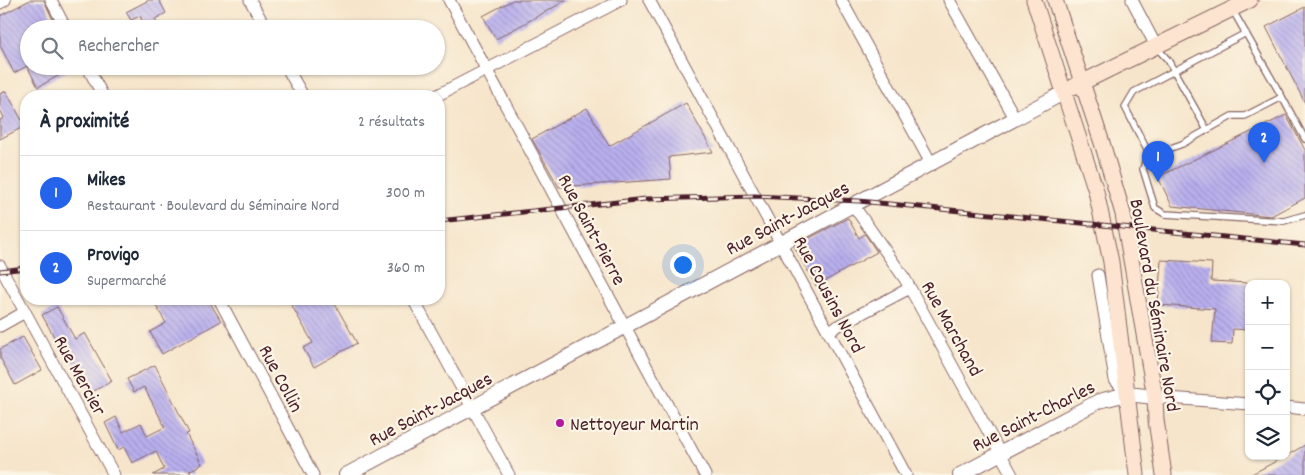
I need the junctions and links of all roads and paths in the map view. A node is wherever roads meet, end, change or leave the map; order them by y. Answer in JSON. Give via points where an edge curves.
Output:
{"nodes":[{"id":1,"x":5,"y":0,"type":"edge"},
{"id":2,"x":51,"y":0,"type":"edge"},
{"id":3,"x":250,"y":0,"type":"edge"},
{"id":4,"x":449,"y":0,"type":"edge"},
{"id":5,"x":621,"y":0,"type":"edge"},
{"id":6,"x":649,"y":0,"type":"edge"},
{"id":7,"x":841,"y":0,"type":"edge"},
{"id":8,"x":949,"y":0,"type":"edge"},
{"id":9,"x":1034,"y":0,"type":"edge"},
{"id":10,"x":1055,"y":0,"type":"edge"},
{"id":11,"x":1132,"y":0,"type":"edge"},
{"id":12,"x":1250,"y":0,"type":"edge"},
{"id":13,"x":0,"y":3,"type":"edge"},
{"id":14,"x":1232,"y":9,"type":"junction"},
{"id":15,"x":61,"y":20,"type":"edge"},
{"id":16,"x":261,"y":20,"type":"edge"},
{"id":17,"x":1246,"y":33,"type":"junction"},
{"id":18,"x":1156,"y":46,"type":"junction"},
{"id":19,"x":486,"y":70,"type":"junction"},
{"id":20,"x":1174,"y":71,"type":"junction"},
{"id":21,"x":92,"y":75,"type":"edge"},
{"id":22,"x":291,"y":75,"type":"edge"},
{"id":23,"x":1081,"y":83,"type":"junction"},
{"id":24,"x":100,"y":90,"type":"edge"},
{"id":25,"x":300,"y":90,"type":"edge"},
{"id":26,"x":445,"y":91,"type":"edge"},
{"id":27,"x":1065,"y":92,"type":"junction"},
{"id":28,"x":1282,"y":97,"type":"junction"},
{"id":29,"x":1014,"y":118,"type":"junction"},
{"id":30,"x":1207,"y":130,"type":"junction"},
{"id":31,"x":1305,"y":139,"type":"edge"},
{"id":32,"x":1148,"y":152,"type":"junction"},
{"id":33,"x":931,"y":163,"type":"junction"},
{"id":34,"x":853,"y":205,"type":"junction"},
{"id":35,"x":1305,"y":215,"type":"edge"},
{"id":36,"x":781,"y":243,"type":"junction"},
{"id":37,"x":0,"y":266,"type":"edge"},
{"id":38,"x":1098,"y":275,"type":"dead end"},
{"id":39,"x":910,"y":288,"type":"junction"},
{"id":40,"x":20,"y":303,"type":"edge"},
{"id":41,"x":21,"y":305,"type":"edge"},
{"id":42,"x":222,"y":305,"type":"edge"},
{"id":43,"x":416,"y":305,"type":"edge"},
{"id":44,"x":25,"y":312,"type":"junction"},
{"id":45,"x":0,"y":326,"type":"edge"},
{"id":46,"x":625,"y":326,"type":"junction"},
{"id":47,"x":828,"y":331,"type":"junction"},
{"id":48,"x":1127,"y":394,"type":"junction"},
{"id":49,"x":1155,"y":397,"type":"junction"},
{"id":50,"x":1245,"y":404,"type":"edge"},
{"id":51,"x":1290,"y":407,"type":"edge"},
{"id":52,"x":472,"y":408,"type":"junction"},
{"id":53,"x":1305,"y":409,"type":"edge"},
{"id":54,"x":1000,"y":453,"type":"junction"},
{"id":55,"x":1136,"y":468,"type":"edge"},
{"id":56,"x":114,"y":475,"type":"edge"},
{"id":57,"x":313,"y":475,"type":"edge"},
{"id":58,"x":346,"y":475,"type":"edge"},
{"id":59,"x":509,"y":475,"type":"edge"},
{"id":60,"x":705,"y":475,"type":"edge"},
{"id":61,"x":906,"y":475,"type":"edge"},
{"id":62,"x":960,"y":475,"type":"edge"},
{"id":63,"x":1012,"y":475,"type":"edge"},
{"id":64,"x":1163,"y":475,"type":"edge"}],
"edges":[{"from":1,"to":13,"type":"street"},
{"from":2,"to":15,"type":"street"},
{"from":3,"to":16,"type":"street"},
{"from":4,"to":19,"type":"street","name":"Rue Saint-Pierre"},
{"from":5,"to":19,"type":"street"},
{"from":6,"to":36,"type":"street","name":"Rue Cousins Nord"},
{"from":7,"to":33,"type":"street"},
{"from":8,"to":29,"type":"street"},
{"from":9,"to":27,"type":"main road","name":"Boulevard du Séminaire Nord"},
{"from":10,"to":23,"type":"main road","name":"Boulevard du Séminaire Nord"},
{"from":11,"to":18,"type":"street"},
{"from":12,"to":14,"type":"main road","name":"Rue Saint-Jacques"},
{"from":14,"to":17,"type":"lane"},
{"from":14,"to":18,"type":"main road","name":"Rue Saint-Jacques"},
{"from":17,"to":20,"type":"lane"},
{"from":17,"to":28,"type":"lane"},
{"from":18,"to":20,"type":"lane"},
{"from":18,"to":23,"type":"main road","name":"Rue Saint-Jacques"},
{"from":19,"to":26,"type":"street"},
{"from":19,"to":46,"type":"street","name":"Rue Saint-Pierre"},
{"from":20,"to":30,"type":"lane"},
{"from":20,"to":32,"type":"lane","via":[[1134,92],[1125,107]]},
{"from":21,"to":24,"type":"street"},
{"from":22,"to":25,"type":"street"},
{"from":23,"to":27,"type":"main road","name":"Rue Saint-Jacques"},
{"from":23,"to":49,"type":"main road","name":"Boulevard du Séminaire Nord","via":[[1123,214]]},
{"from":27,"to":29,"type":"street","name":"Rue Saint-Jacques"},
{"from":27,"to":48,"type":"main road","name":"Boulevard du Séminaire Nord","via":[[1096,191],[1111,262]]},
{"from":28,"to":30,"type":"lane","via":[[1246,116],[1232,116]]},
{"from":28,"to":31,"type":"lane"},
{"from":29,"to":33,"type":"street","name":"Rue Saint-Jacques"},
{"from":30,"to":32,"type":"lane","via":[[1182,144]]},
{"from":32,"to":35,"type":"lane","via":[[1143,169],[1156,208],[1165,214],[1284,220]]},
{"from":33,"to":34,"type":"street","name":"Rue Saint-Jacques"},
{"from":34,"to":36,"type":"street","name":"Rue Saint-Jacques"},
{"from":34,"to":39,"type":"street","name":"Rue Marchand"},
{"from":36,"to":46,"type":"street","name":"Rue Saint-Jacques"},
{"from":36,"to":47,"type":"street","name":"Rue Cousins Nord"},
{"from":37,"to":40,"type":"street","name":"Rue Mercier"},
{"from":38,"to":48,"type":"street","via":[[1115,380]]},
{"from":39,"to":47,"type":"street"},
{"from":39,"to":54,"type":"street","name":"Rue Marchand"},
{"from":41,"to":44,"type":"street","name":"Rue Mercier"},
{"from":42,"to":57,"type":"street","name":"Rue Collin"},
{"from":43,"to":52,"type":"street"},
{"from":44,"to":45,"type":"street"},
{"from":44,"to":56,"type":"street","name":"Rue Mercier"},
{"from":46,"to":52,"type":"street","name":"Rue Saint-Jacques"},
{"from":46,"to":60,"type":"street","name":"Rue Saint-Pierre"},
{"from":47,"to":61,"type":"street","name":"Rue Cousins Nord"},
{"from":48,"to":49,"type":"street","name":"Rue Saint-Charles"},
{"from":48,"to":54,"type":"street","name":"Rue Saint-Charles","via":[[1099,401]]},
{"from":48,"to":55,"type":"main road","name":"Boulevard du Séminaire Nord"},
{"from":49,"to":50,"type":"street"},
{"from":49,"to":64,"type":"main road","name":"Boulevard du Séminaire Nord"},
{"from":51,"to":53,"type":"street"},
{"from":52,"to":58,"type":"street","name":"Rue Saint-Jacques"},
{"from":52,"to":59,"type":"street"},
{"from":54,"to":62,"type":"street","name":"Rue Saint-Charles"},
{"from":54,"to":63,"type":"street","name":"Rue Marchand"},
{"from":55,"to":64,"type":"main road","via":[[1146,460],[1155,464]]}]}
